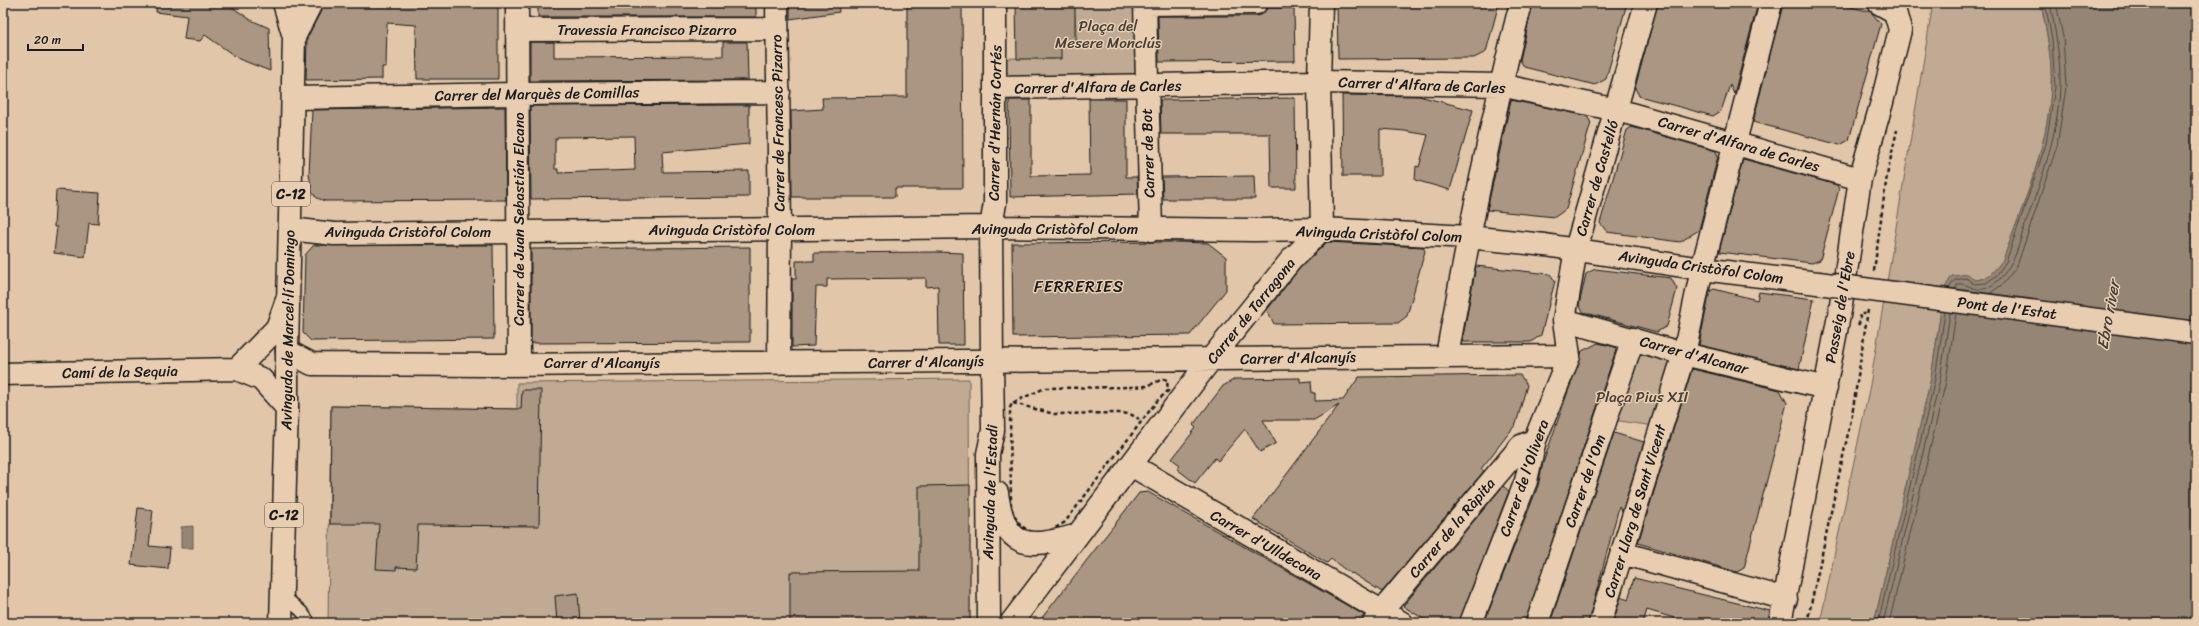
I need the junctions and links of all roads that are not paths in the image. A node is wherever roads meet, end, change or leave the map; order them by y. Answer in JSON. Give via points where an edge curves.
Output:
{"nodes":[{"id":1,"x":284,"y":3,"type":"edge"},
{"id":2,"x":311,"y":3,"type":"edge"},
{"id":3,"x":517,"y":3,"type":"edge"},
{"id":4,"x":777,"y":3,"type":"edge"},
{"id":5,"x":995,"y":3,"type":"edge"},
{"id":6,"x":1256,"y":3,"type":"edge"},
{"id":7,"x":1321,"y":3,"type":"edge"},
{"id":8,"x":1521,"y":3,"type":"edge"},
{"id":9,"x":1646,"y":3,"type":"edge"},
{"id":10,"x":1772,"y":3,"type":"edge"},
{"id":11,"x":1879,"y":3,"type":"edge"},
{"id":12,"x":777,"y":29,"type":"junction"},
{"id":13,"x":517,"y":30,"type":"junction"},
{"id":14,"x":294,"y":37,"type":"junction"},
{"id":15,"x":1319,"y":82,"type":"junction"},
{"id":16,"x":1500,"y":85,"type":"junction"},
{"id":17,"x":1146,"y":86,"type":"junction"},
{"id":18,"x":996,"y":88,"type":"junction"},
{"id":19,"x":779,"y":92,"type":"junction"},
{"id":20,"x":518,"y":94,"type":"junction"},
{"id":21,"x":294,"y":98,"type":"junction"},
{"id":22,"x":1617,"y":110,"type":"junction"},
{"id":23,"x":1735,"y":143,"type":"junction"},
{"id":24,"x":1860,"y":178,"type":"junction"},
{"id":25,"x":991,"y":227,"type":"junction"},
{"id":26,"x":290,"y":229,"type":"junction"},
{"id":27,"x":780,"y":229,"type":"junction"},
{"id":28,"x":1322,"y":229,"type":"junction"},
{"id":29,"x":1151,"y":230,"type":"junction"},
{"id":30,"x":519,"y":231,"type":"junction"},
{"id":31,"x":1468,"y":237,"type":"junction"},
{"id":32,"x":1576,"y":249,"type":"junction"},
{"id":33,"x":1702,"y":269,"type":"junction"},
{"id":34,"x":1818,"y":283,"type":"joint"},
{"id":35,"x":290,"y":294,"type":"junction"},
{"id":36,"x":1564,"y":320,"type":"junction"},
{"id":37,"x":2196,"y":333,"type":"edge"},
{"id":38,"x":1633,"y":339,"type":"junction"},
{"id":39,"x":287,"y":351,"type":"junction"},
{"id":40,"x":1684,"y":354,"type":"junction"},
{"id":41,"x":1447,"y":356,"type":"junction"},
{"id":42,"x":1569,"y":356,"type":"junction"},
{"id":43,"x":1211,"y":359,"type":"junction"},
{"id":44,"x":992,"y":362,"type":"junction"},
{"id":45,"x":519,"y":364,"type":"junction"},
{"id":46,"x":779,"y":364,"type":"junction"},
{"id":47,"x":237,"y":369,"type":"junction"},
{"id":48,"x":3,"y":374,"type":"edge"},
{"id":49,"x":1826,"y":388,"type":"junction"},
{"id":50,"x":287,"y":408,"type":"junction"},
{"id":51,"x":993,"y":430,"type":"junction"},
{"id":52,"x":1535,"y":440,"type":"junction"},
{"id":53,"x":1131,"y":465,"type":"junction"},
{"id":54,"x":1074,"y":536,"type":"junction"},
{"id":55,"x":1622,"y":553,"type":"junction"},
{"id":56,"x":283,"y":595,"type":"junction"},
{"id":57,"x":1786,"y":598,"type":"junction"},
{"id":58,"x":989,"y":600,"type":"junction"},
{"id":59,"x":1378,"y":618,"type":"edge"},
{"id":60,"x":1012,"y":620,"type":"edge"},
{"id":61,"x":281,"y":623,"type":"edge"},
{"id":62,"x":310,"y":623,"type":"edge"},
{"id":63,"x":989,"y":623,"type":"edge"},
{"id":64,"x":1402,"y":623,"type":"edge"},
{"id":65,"x":1471,"y":623,"type":"edge"},
{"id":66,"x":1537,"y":623,"type":"edge"},
{"id":67,"x":1600,"y":623,"type":"edge"},
{"id":68,"x":1780,"y":623,"type":"edge"}],
"edges":[{"from":1,"to":14,"type":"street","name":"Avinguda de Marcel·lí Domingo","number":"C-12"},
{"from":2,"to":14,"type":"street","name":"Avinguda de Marcel·lí Domingo","number":"C-12"},
{"from":3,"to":13,"type":"street","name":"Carrer de Juan Sebastián Elcano"},
{"from":4,"to":12,"type":"street","name":"Carrer de Francesc Pizarro"},
{"from":5,"to":18,"type":"street","name":"Carrer d'Hernán Cortés"},
{"from":6,"to":17,"type":"street","name":"Carrer de Bot","via":[[1145,4]]},
{"from":7,"to":15,"type":"street"},
{"from":8,"to":16,"type":"street"},
{"from":9,"to":22,"type":"street","name":"Carrer de Castelló"},
{"from":10,"to":23,"type":"street","name":"Carrer Llarg de Sant Vicent"},
{"from":11,"to":24,"type":"street","name":"Passeig de l'Ebre","via":[[1895,12],[1900,30]]},
{"from":12,"to":13,"type":"street","name":"Travessia Francisco Pizarro"},
{"from":12,"to":19,"type":"street","name":"Carrer de Francesc Pizarro"},
{"from":13,"to":20,"type":"street","name":"Carrer de Juan Sebastián Elcano"},
{"from":14,"to":21,"type":"street","name":"Avinguda de Marcel·lí Domingo","number":"C-12"},
{"from":15,"to":16,"type":"street","name":"Carrer d'Alfara de Carles"},
{"from":15,"to":17,"type":"street","name":"Carrer d'Alfara de Carles"},
{"from":15,"to":28,"type":"street"},
{"from":16,"to":22,"type":"street","name":"Carrer d'Alfara de Carles"},
{"from":16,"to":31,"type":"street"},
{"from":17,"to":18,"type":"street","name":"Carrer d'Alfara de Carles"},
{"from":17,"to":29,"type":"street","name":"Carrer de Bot"},
{"from":18,"to":25,"type":"street","name":"Carrer d'Hernán Cortés","via":[[995,203]]},
{"from":19,"to":20,"type":"street","name":"Carrer del Marquès de Comillas"},
{"from":19,"to":27,"type":"street","name":"Carrer de Francesc Pizarro"},
{"from":20,"to":21,"type":"street","name":"Carrer del Marquès de Comillas"},
{"from":20,"to":30,"type":"street","name":"Carrer de Juan Sebastián Elcano"},
{"from":21,"to":26,"type":"street","name":"Avinguda de Marcel·lí Domingo","number":"C-12"},
{"from":22,"to":23,"type":"street","name":"Carrer d'Alfara de Carles"},
{"from":22,"to":32,"type":"street","name":"Carrer de Castelló"},
{"from":23,"to":24,"type":"street","name":"Carrer d'Alfara de Carles"},
{"from":23,"to":33,"type":"street","name":"Carrer Llarg de Sant Vicent"},
{"from":24,"to":49,"type":"street","name":"Passeig de l'Ebre"},
{"from":25,"to":27,"type":"street","name":"Avinguda Cristòfol Colom"},
{"from":25,"to":29,"type":"street","name":"Avinguda Cristòfol Colom"},
{"from":25,"to":44,"type":"street","name":"Carrer d'Hernán Cortés"},
{"from":26,"to":30,"type":"street","name":"Avinguda Cristòfol Colom","via":[[334,234]]},
{"from":26,"to":35,"type":"street","name":"Avinguda de Marcel·lí Domingo","number":"C-12"},
{"from":27,"to":30,"type":"street","name":"Avinguda Cristòfol Colom"},
{"from":27,"to":46,"type":"street","name":"Carrer de Francesc Pizarro"},
{"from":28,"to":29,"type":"street","name":"Avinguda Cristòfol Colom"},
{"from":28,"to":31,"type":"street","name":"Avinguda Cristòfol Colom"},
{"from":28,"to":43,"type":"street","name":"Carrer de Tarragona","via":[[1291,260]]},
{"from":30,"to":45,"type":"street","name":"Carrer de Juan Sebastián Elcano"},
{"from":31,"to":32,"type":"street","name":"Avinguda Cristòfol Colom"},
{"from":31,"to":41,"type":"street"},
{"from":32,"to":33,"type":"street","name":"Avinguda Cristòfol Colom"},
{"from":32,"to":36,"type":"street","name":"Carrer de Castelló"},
{"from":33,"to":34,"type":"street","name":"Avinguda Cristòfol Colom"},
{"from":33,"to":40,"type":"street","name":"Carrer Llarg de Sant Vicent"},
{"from":34,"to":37,"type":"street","name":"Pont de l'Estat","bridge":true},
{"from":35,"to":39,"type":"street","name":"Avinguda de Marcel·lí Domingo","number":"C-12"},
{"from":35,"to":47,"type":"street","via":[[277,328]]},
{"from":36,"to":38,"type":"street","name":"Carrer d'Alcanar"},
{"from":36,"to":42,"type":"street","name":"Carrer de Castelló"},
{"from":38,"to":40,"type":"street","name":"Carrer d'Alcanar"},
{"from":38,"to":66,"type":"street","name":"Carrer de l'Om"},
{"from":39,"to":45,"type":"street","name":"Carrer d'Alcanyís","via":[[312,364]]},
{"from":39,"to":50,"type":"street","name":"Avinguda de Marcel·lí Domingo","number":"C-12"},
{"from":40,"to":49,"type":"street","name":"Carrer d'Alcanar"},
{"from":40,"to":55,"type":"street","name":"Carrer Llarg de Sant Vicent"},
{"from":41,"to":42,"type":"street","name":"Carrer d'Alcanyís"},
{"from":41,"to":43,"type":"street","name":"Carrer d'Alcanyís"},
{"from":42,"to":52,"type":"street","name":"Carrer de l'Olivera"},
{"from":43,"to":44,"type":"street","name":"Carrer d'Alcanyís"},
{"from":43,"to":53,"type":"street","name":"Carrer de Tarragona"},
{"from":44,"to":46,"type":"street","name":"Carrer d'Alcanyís"},
{"from":44,"to":51,"type":"street","name":"Avinguda de l'Estadi"},
{"from":45,"to":46,"type":"street","name":"Carrer d'Alcanyís"},
{"from":47,"to":48,"type":"street","name":"Camí de la Sequia"},
{"from":47,"to":50,"type":"street","via":[[261,379]]},
{"from":49,"to":57,"type":"street","name":"Passeig de l'Ebre"},
{"from":50,"to":56,"type":"street","name":"Avinguda de Marcel·lí Domingo","number":"C-12"},
{"from":51,"to":54,"type":"street","via":[[1001,516],[1010,533],[1019,539],[1040,544]]},
{"from":51,"to":58,"type":"street","name":"Avinguda de l'Estadi","via":[[988,454]]},
{"from":52,"to":59,"type":"street","name":"Carrer de la Ràpita","via":[[1521,446]]},
{"from":52,"to":65,"type":"street","name":"Carrer de l'Olivera","via":[[1526,481]]},
{"from":53,"to":54,"type":"street","name":"Carrer de Tarragona"},
{"from":53,"to":59,"type":"street","name":"Carrer d'Ulldecona"},
{"from":54,"to":60,"type":"street","name":"Carrer de Tarragona"},
{"from":55,"to":57,"type":"street"},
{"from":55,"to":67,"type":"street","name":"Carrer Llarg de Sant Vicent"},
{"from":56,"to":61,"type":"street","name":"Avinguda de Marcel·lí Domingo","number":"C-12"},
{"from":56,"to":62,"type":"lane"},
{"from":57,"to":68,"type":"street","name":"Passeig de l'Ebre"},
{"from":58,"to":60,"type":"street","via":[[1001,614]]},
{"from":58,"to":63,"type":"street","name":"Avinguda de l'Estadi"},
{"from":59,"to":64,"type":"street","name":"Carrer d'Ulldecona"}]}
